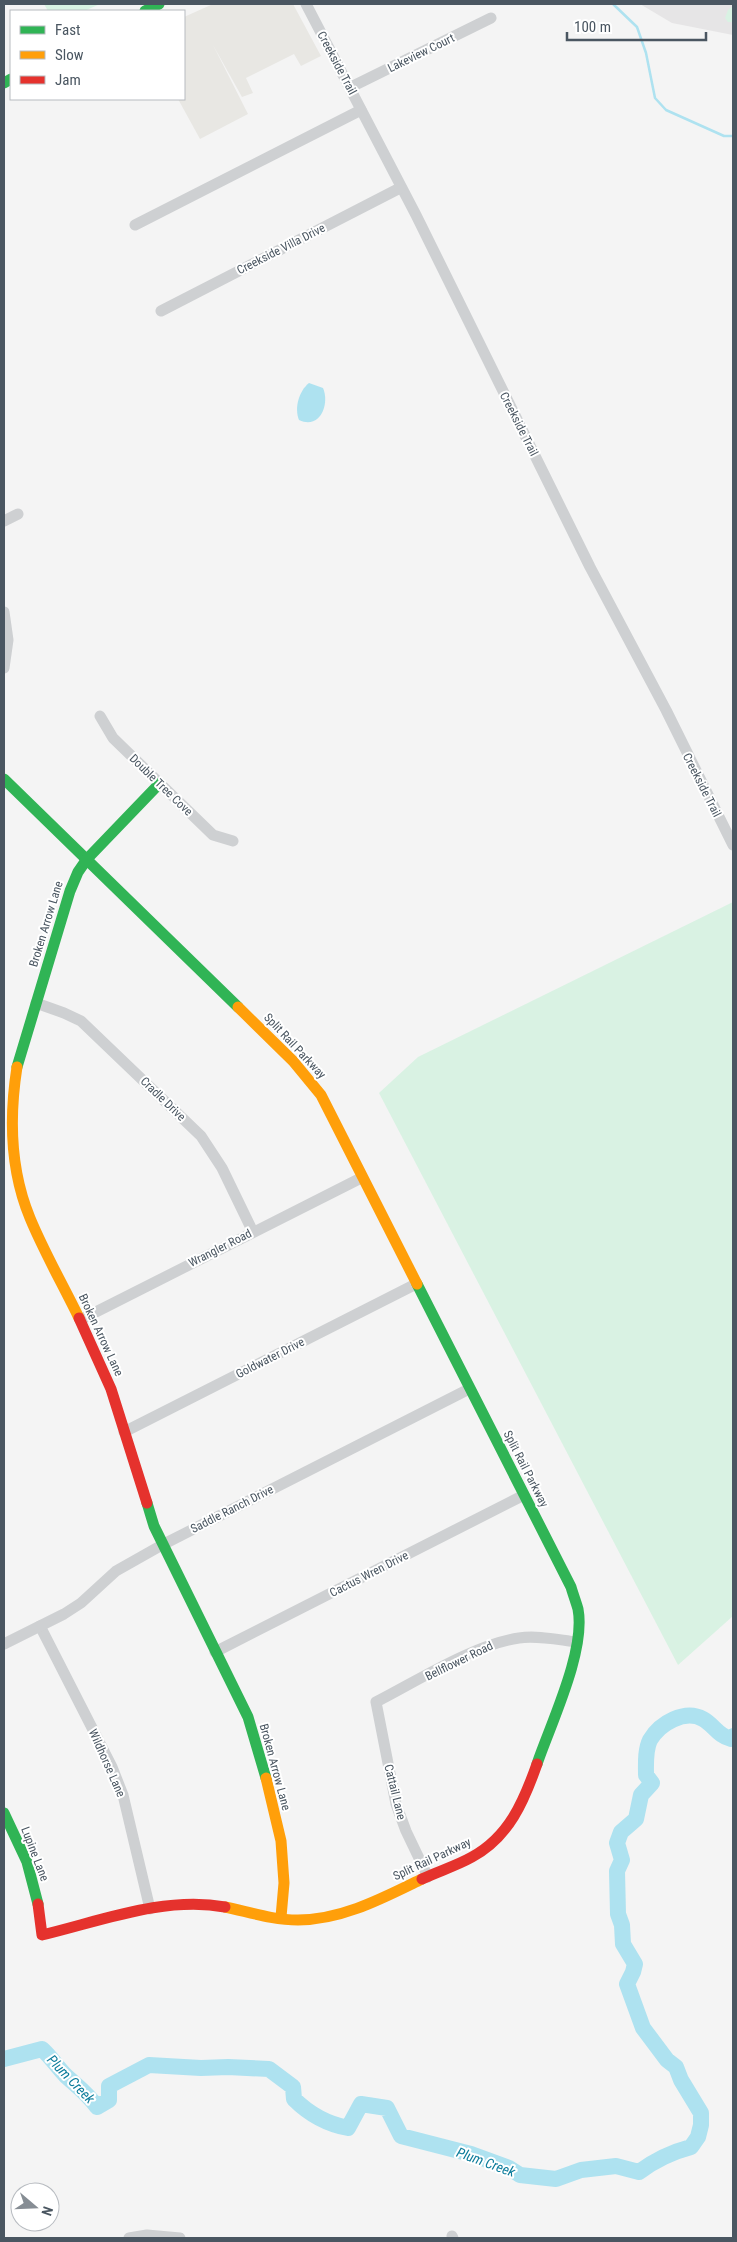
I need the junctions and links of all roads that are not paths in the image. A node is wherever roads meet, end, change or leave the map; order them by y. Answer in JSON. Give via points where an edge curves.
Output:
{"nodes":[{"id":1,"x":159,"y":4,"type":"edge"},
{"id":2,"x":306,"y":4,"type":"edge"},
{"id":3,"x":146,"y":10,"type":"edge"},
{"id":4,"x":492,"y":18,"type":"dead end"},
{"id":5,"x":351,"y":87,"type":"junction"},
{"id":6,"x":361,"y":110,"type":"junction"},
{"id":7,"x":400,"y":188,"type":"junction"},
{"id":8,"x":135,"y":225,"type":"dead end"},
{"id":9,"x":161,"y":311,"type":"dead end"},
{"id":10,"x":18,"y":514,"type":"dead end"},
{"id":11,"x":4,"y":521,"type":"edge"},
{"id":12,"x":4,"y":612,"type":"edge"},
{"id":13,"x":4,"y":668,"type":"edge"},
{"id":14,"x":100,"y":716,"type":"dead end"},
{"id":15,"x":4,"y":779,"type":"edge"},
{"id":16,"x":160,"y":783,"type":"junction"},
{"id":17,"x":233,"y":841,"type":"dead end"},
{"id":18,"x":733,"y":844,"type":"edge"},
{"id":19,"x":87,"y":859,"type":"junction"},
{"id":20,"x":36,"y":1003,"type":"junction"},
{"id":21,"x":361,"y":1178,"type":"junction"},
{"id":22,"x":252,"y":1232,"type":"junction"},
{"id":23,"x":416,"y":1284,"type":"junction"},
{"id":24,"x":80,"y":1320,"type":"junction"},
{"id":25,"x":469,"y":1389,"type":"junction"},
{"id":26,"x":124,"y":1432,"type":"junction"},
{"id":27,"x":524,"y":1495,"type":"junction"},
{"id":28,"x":162,"y":1544,"type":"junction"},
{"id":29,"x":40,"y":1626,"type":"junction"},
{"id":30,"x":577,"y":1642,"type":"junction"},
{"id":31,"x":4,"y":1644,"type":"edge"},
{"id":32,"x":215,"y":1652,"type":"junction"},
{"id":33,"x":376,"y":1702,"type":"joint"},
{"id":34,"x":4,"y":1813,"type":"edge"},
{"id":35,"x":428,"y":1877,"type":"junction"},
{"id":36,"x":150,"y":1909,"type":"junction"},
{"id":37,"x":281,"y":1917,"type":"junction"},
{"id":38,"x":42,"y":1935,"type":"joint"},
{"id":39,"x":129,"y":2238,"type":"edge"},
{"id":40,"x":180,"y":2238,"type":"edge"}],
"edges":[{"from":1,"to":3,"type":"street"},
{"from":2,"to":5,"type":"street","name":"Creekside Trail"},
{"from":4,"to":5,"type":"street","name":"Lakeview Court"},
{"from":5,"to":6,"type":"street","name":"Creekside Trail"},
{"from":6,"to":7,"type":"street","name":"Creekside Trail"},
{"from":6,"to":8,"type":"street"},
{"from":7,"to":9,"type":"street","name":"Creekside Villa Drive"},
{"from":7,"to":18,"type":"street","name":"Creekside Trail"},
{"from":10,"to":11,"type":"street"},
{"from":12,"to":13,"type":"street","via":[[8,640]]},
{"from":14,"to":16,"type":"street","name":"Double Tree Cove","via":[[113,738]]},
{"from":15,"to":19,"type":"street","name":"Split Rail Parkway"},
{"from":16,"to":17,"type":"street","name":"Double Tree Cove","via":[[213,835]]},
{"from":16,"to":19,"type":"street","name":"Broken Arrow Lane"},
{"from":19,"to":20,"type":"street","name":"Broken Arrow Lane","via":[[70,891]]},
{"from":19,"to":21,"type":"street","name":"Split Rail Parkway","via":[[309,1079],[332,1115]]},
{"from":20,"to":22,"type":"street","name":"Cradle Drive","via":[[81,1021],[200,1136],[222,1168]]},
{"from":20,"to":24,"type":"street","name":"Broken Arrow Lane","via":[[18,1062],[13,1094],[14,1157],[30,1218]]},
{"from":21,"to":22,"type":"street","name":"Wrangler Road"},
{"from":21,"to":23,"type":"street","name":"Split Rail Parkway"},
{"from":22,"to":24,"type":"street","name":"Wrangler Road"},
{"from":23,"to":25,"type":"street","name":"Split Rail Parkway"},
{"from":23,"to":26,"type":"street","name":"Goldwater Drive"},
{"from":24,"to":26,"type":"street","name":"Broken Arrow Lane","via":[[99,1359]]},
{"from":25,"to":27,"type":"street","name":"Split Rail Parkway"},
{"from":25,"to":28,"type":"street","name":"Saddle Ranch Drive"},
{"from":26,"to":28,"type":"street","name":"Broken Arrow Lane"},
{"from":27,"to":30,"type":"street","name":"Split Rail Parkway","via":[[571,1587],[578,1610]]},
{"from":27,"to":32,"type":"street","name":"Cactus Wren Drive"},
{"from":28,"to":29,"type":"street","name":"Saddle Ranch Drive","via":[[116,1572],[81,1603]]},
{"from":28,"to":32,"type":"street","name":"Broken Arrow Lane"},
{"from":29,"to":31,"type":"street","name":"Saddle Ranch Drive"},
{"from":29,"to":36,"type":"street","name":"Wildhorse Lane","via":[[112,1766],[123,1795]]},
{"from":30,"to":33,"type":"street","name":"Bellflower Road","via":[[522,1637],[497,1643]]},
{"from":30,"to":35,"type":"street","name":"Split Rail Parkway","via":[[518,1813],[507,1830],[484,1850]]},
{"from":32,"to":37,"type":"street","name":"Broken Arrow Lane","via":[[248,1717],[259,1752],[281,1841],[284,1883]]},
{"from":33,"to":35,"type":"street","name":"Cattail Lane","via":[[396,1804]]},
{"from":34,"to":38,"type":"street","name":"Lupine Lane","via":[[27,1862],[37,1898]]},
{"from":35,"to":37,"type":"street","name":"Split Rail Parkway","via":[[347,1913],[322,1919]]},
{"from":36,"to":37,"type":"street","name":"Split Rail Parkway","via":[[192,1904]]},
{"from":36,"to":38,"type":"street","name":"Split Rail Parkway"},
{"from":39,"to":40,"type":"street","via":[[147,2235]]}]}
